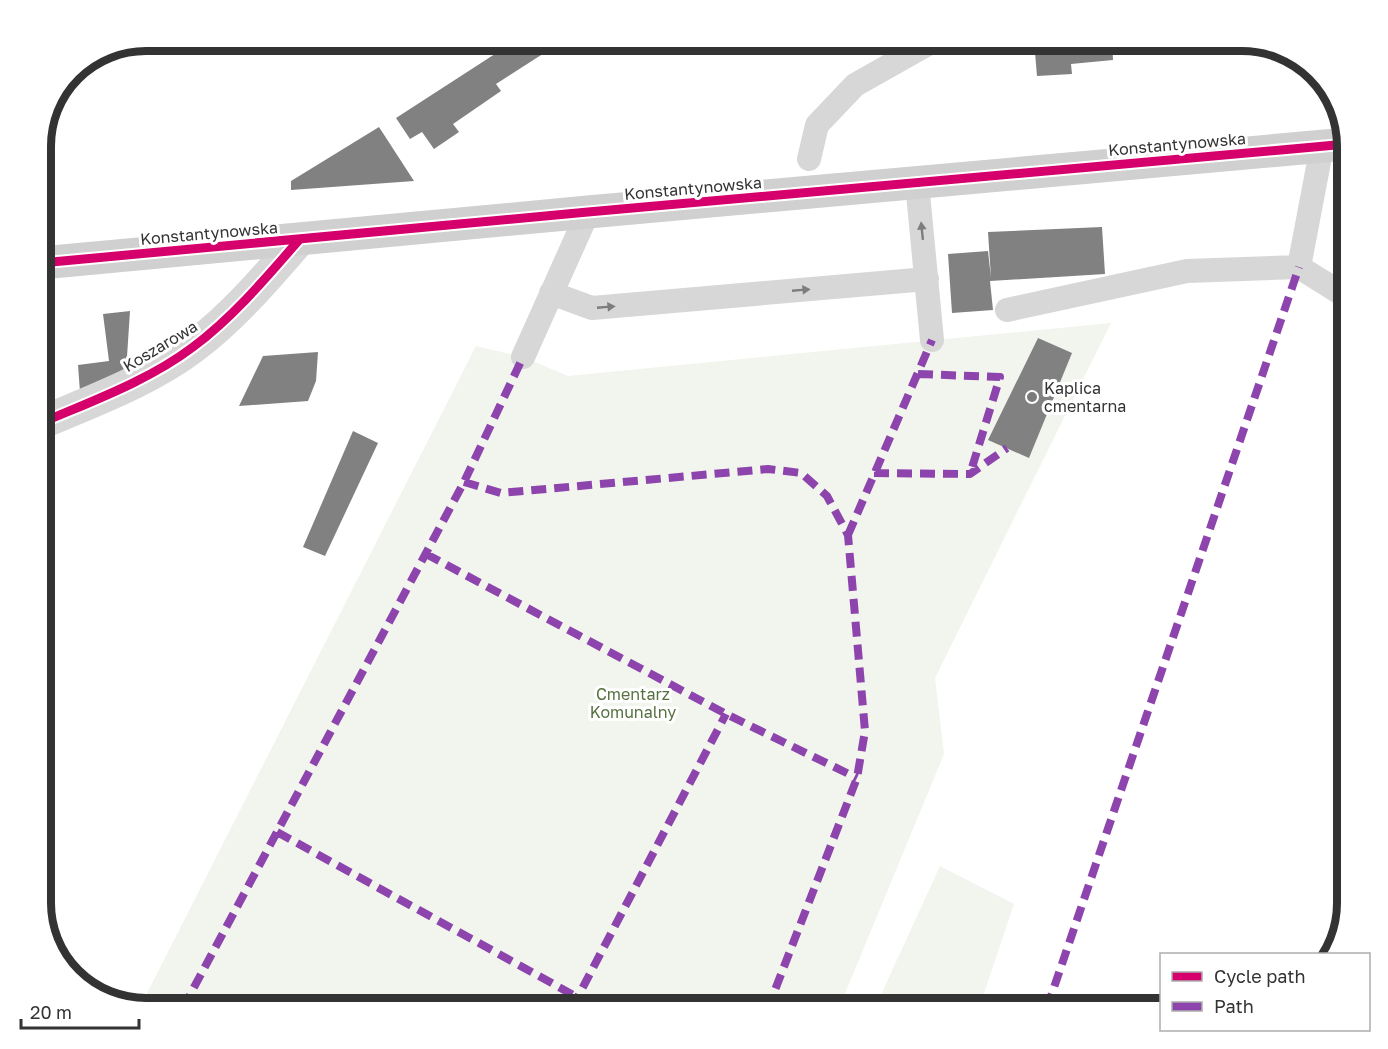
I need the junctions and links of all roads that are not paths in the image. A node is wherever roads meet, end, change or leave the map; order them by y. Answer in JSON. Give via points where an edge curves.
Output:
{"nodes":[{"id":1,"x":914,"y":51,"type":"edge"},
{"id":2,"x":1335,"y":145,"type":"edge"},
{"id":3,"x":809,"y":159,"type":"dead end"},
{"id":4,"x":917,"y":183,"type":"junction"},
{"id":5,"x":588,"y":212,"type":"junction"},
{"id":6,"x":299,"y":240,"type":"junction"},
{"id":7,"x":51,"y":262,"type":"edge"},
{"id":8,"x":1299,"y":267,"type":"junction"},
{"id":9,"x":927,"y":279,"type":"junction"},
{"id":10,"x":1337,"y":291,"type":"edge"},
{"id":11,"x":551,"y":293,"type":"junction"},
{"id":12,"x":1007,"y":310,"type":"dead end"},
{"id":13,"x":932,"y":340,"type":"dead end"},
{"id":14,"x":523,"y":357,"type":"dead end"},
{"id":15,"x":51,"y":418,"type":"edge"}],
"edges":[{"from":1,"to":3,"type":"lane","via":[[855,85],[817,125]]},
{"from":2,"to":4,"type":"main road","name":"Konstantynowska"},
{"from":2,"to":8,"type":"lane"},
{"from":4,"to":5,"type":"main road","name":"Konstantynowska"},
{"from":9,"to":4,"type":"lane","one_way":true},
{"from":5,"to":6,"type":"main road","name":"Konstantynowska"},
{"from":5,"to":11,"type":"lane"},
{"from":6,"to":7,"type":"main road","name":"Konstantynowska"},
{"from":6,"to":15,"type":"street","name":"Koszarowa","via":[[244,302],[191,349],[149,374]]},
{"from":8,"to":10,"type":"lane"},
{"from":8,"to":12,"type":"lane","via":[[1187,271]]},
{"from":11,"to":9,"type":"lane","one_way":true,"via":[[591,309]]},
{"from":9,"to":13,"type":"lane"},
{"from":11,"to":14,"type":"lane"}]}
